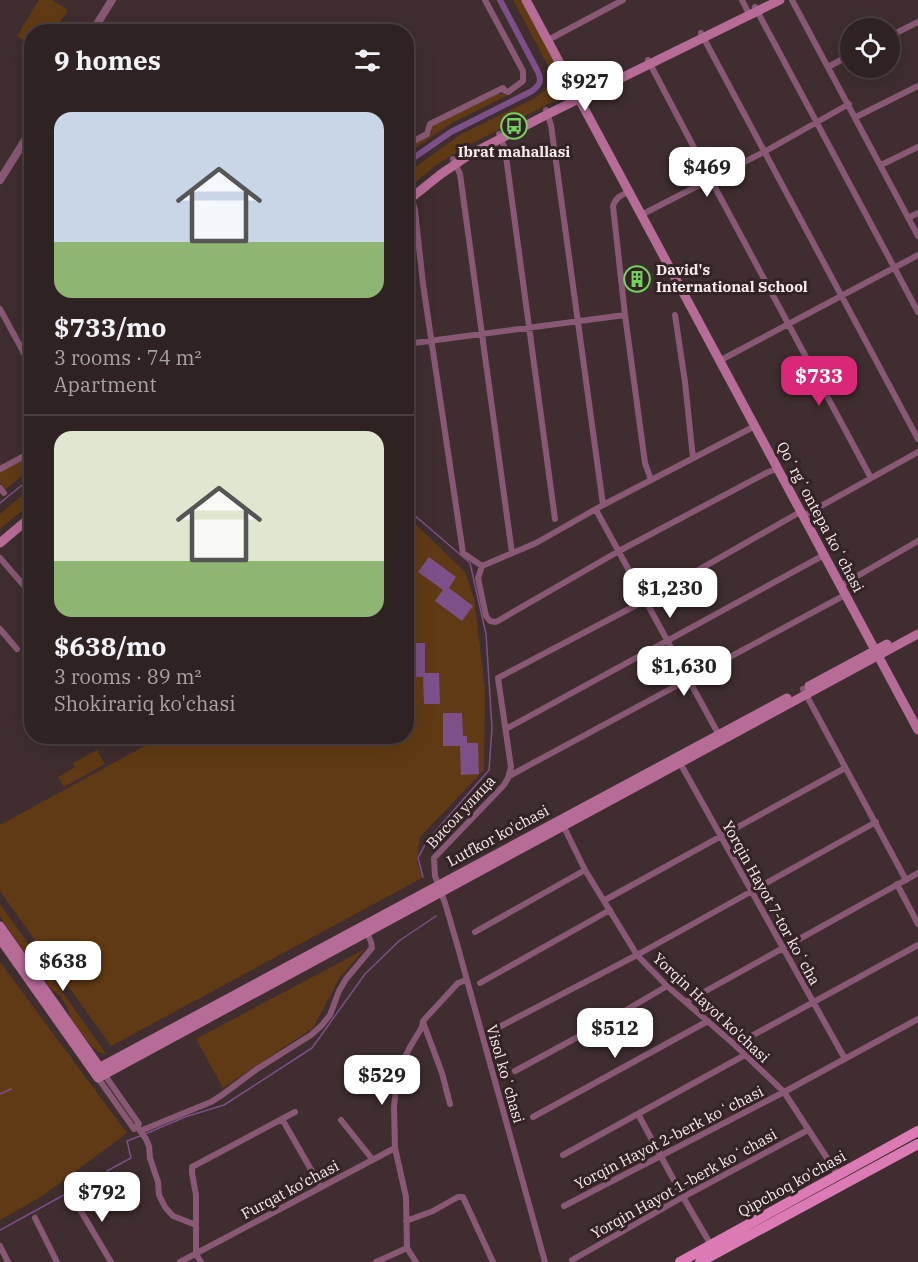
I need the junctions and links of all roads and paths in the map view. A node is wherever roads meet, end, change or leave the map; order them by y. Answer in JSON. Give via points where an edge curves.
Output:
{"nodes":[{"id":1,"x":112,"y":0,"type":"edge"},
{"id":2,"x":485,"y":0,"type":"edge"},
{"id":3,"x":526,"y":0,"type":"edge"},
{"id":4,"x":533,"y":0,"type":"edge"},
{"id":5,"x":623,"y":0,"type":"edge"},
{"id":6,"x":742,"y":0,"type":"edge"},
{"id":7,"x":768,"y":0,"type":"edge"},
{"id":8,"x":780,"y":0,"type":"edge"},
{"id":9,"x":792,"y":0,"type":"edge"},
{"id":10,"x":753,"y":9,"type":"junction"},
{"id":11,"x":918,"y":22,"type":"edge"},
{"id":12,"x":98,"y":24,"type":"edge"},
{"id":13,"x":900,"y":31,"type":"edge"},
{"id":14,"x":702,"y":35,"type":"junction"},
{"id":15,"x":550,"y":38,"type":"junction"},
{"id":16,"x":840,"y":61,"type":"edge"},
{"id":17,"x":649,"y":62,"type":"junction"},
{"id":18,"x":828,"y":67,"type":"junction"},
{"id":19,"x":918,"y":86,"type":"edge"},
{"id":20,"x":580,"y":96,"type":"junction"},
{"id":21,"x":849,"y":104,"type":"junction"},
{"id":22,"x":547,"y":112,"type":"junction"},
{"id":23,"x":855,"y":117,"type":"junction"},
{"id":24,"x":816,"y":122,"type":"junction"},
{"id":25,"x":500,"y":136,"type":"junction"},
{"id":26,"x":414,"y":141,"type":"edge"},
{"id":27,"x":24,"y":142,"type":"edge"},
{"id":28,"x":918,"y":147,"type":"edge"},
{"id":29,"x":764,"y":152,"type":"junction"},
{"id":30,"x":454,"y":161,"type":"junction"},
{"id":31,"x":881,"y":165,"type":"junction"},
{"id":32,"x":0,"y":180,"type":"edge"},
{"id":33,"x":711,"y":180,"type":"junction"},
{"id":34,"x":414,"y":192,"type":"edge"},
{"id":35,"x":628,"y":192,"type":"junction"},
{"id":36,"x":414,"y":206,"type":"edge"},
{"id":37,"x":918,"y":213,"type":"edge"},
{"id":38,"x":644,"y":214,"type":"junction"},
{"id":39,"x":908,"y":218,"type":"junction"},
{"id":40,"x":918,"y":236,"type":"edge"},
{"id":41,"x":918,"y":255,"type":"edge"},
{"id":42,"x":894,"y":268,"type":"junction"},
{"id":43,"x":841,"y":296,"type":"junction"},
{"id":44,"x":0,"y":309,"type":"edge"},
{"id":45,"x":918,"y":312,"type":"edge"},
{"id":46,"x":625,"y":315,"type":"junction"},
{"id":47,"x":675,"y":315,"type":"dead end"},
{"id":48,"x":577,"y":321,"type":"junction"},
{"id":49,"x":788,"y":324,"type":"junction"},
{"id":50,"x":530,"y":327,"type":"junction"},
{"id":51,"x":481,"y":334,"type":"junction"},
{"id":52,"x":431,"y":340,"type":"junction"},
{"id":53,"x":414,"y":343,"type":"edge"},
{"id":54,"x":24,"y":353,"type":"edge"},
{"id":55,"x":722,"y":359,"type":"junction"},
{"id":56,"x":755,"y":426,"type":"junction"},
{"id":57,"x":918,"y":439,"type":"edge"},
{"id":58,"x":918,"y":452,"type":"edge"},
{"id":59,"x":24,"y":456,"type":"edge"},
{"id":60,"x":693,"y":458,"type":"junction"},
{"id":61,"x":0,"y":469,"type":"edge"},
{"id":62,"x":777,"y":469,"type":"junction"},
{"id":63,"x":871,"y":478,"type":"junction"},
{"id":64,"x":651,"y":480,"type":"junction"},
{"id":65,"x":603,"y":505,"type":"junction"},
{"id":66,"x":596,"y":510,"type":"junction"},
{"id":67,"x":804,"y":513,"type":"junction"},
{"id":68,"x":24,"y":518,"type":"edge"},
{"id":69,"x":555,"y":519,"type":"dead end"},
{"id":70,"x":24,"y":520,"type":"edge"},
{"id":71,"x":0,"y":535,"type":"edge"},
{"id":72,"x":918,"y":541,"type":"edge"},
{"id":73,"x":0,"y":543,"type":"edge"},
{"id":74,"x":619,"y":551,"type":"junction"},
{"id":75,"x":512,"y":553,"type":"junction"},
{"id":76,"x":824,"y":555,"type":"junction"},
{"id":77,"x":0,"y":558,"type":"edge"},
{"id":78,"x":482,"y":566,"type":"junction"},
{"id":79,"x":843,"y":584,"type":"junction"},
{"id":80,"x":24,"y":586,"type":"edge"},
{"id":81,"x":845,"y":595,"type":"junction"},
{"id":82,"x":646,"y":600,"type":"junction"},
{"id":83,"x":918,"y":627,"type":"edge"},
{"id":84,"x":0,"y":629,"type":"edge"},
{"id":85,"x":918,"y":634,"type":"edge"},
{"id":86,"x":668,"y":640,"type":"junction"},
{"id":87,"x":17,"y":649,"type":"dead end"},
{"id":88,"x":879,"y":652,"type":"junction"},
{"id":89,"x":690,"y":680,"type":"junction"},
{"id":90,"x":805,"y":692,"type":"junction"},
{"id":91,"x":918,"y":717,"type":"edge"},
{"id":92,"x":506,"y":729,"type":"junction"},
{"id":93,"x":918,"y":730,"type":"edge"},
{"id":94,"x":720,"y":737,"type":"junction"},
{"id":95,"x":678,"y":760,"type":"junction"},
{"id":96,"x":845,"y":768,"type":"junction"},
{"id":97,"x":509,"y":776,"type":"junction"},
{"id":98,"x":876,"y":822,"type":"junction"},
{"id":99,"x":562,"y":823,"type":"junction"},
{"id":100,"x":721,"y":835,"type":"junction"},
{"id":101,"x":585,"y":870,"type":"junction"},
{"id":102,"x":918,"y":873,"type":"edge"},
{"id":103,"x":906,"y":880,"type":"junction"},
{"id":104,"x":897,"y":884,"type":"junction"},
{"id":105,"x":440,"y":889,"type":"junction"},
{"id":106,"x":752,"y":891,"type":"junction"},
{"id":107,"x":605,"y":900,"type":"junction"},
{"id":108,"x":610,"y":910,"type":"junction"},
{"id":109,"x":918,"y":924,"type":"edge"},
{"id":110,"x":0,"y":926,"type":"edge"},
{"id":111,"x":367,"y":932,"type":"junction"},
{"id":112,"x":475,"y":932,"type":"dead end"},
{"id":113,"x":0,"y":939,"type":"edge"},
{"id":114,"x":918,"y":945,"type":"edge"},
{"id":115,"x":782,"y":948,"type":"junction"},
{"id":116,"x":637,"y":955,"type":"junction"},
{"id":117,"x":466,"y":980,"type":"junction"},
{"id":118,"x":480,"y":983,"type":"dead end"},
{"id":119,"x":667,"y":986,"type":"junction"},
{"id":120,"x":686,"y":1002,"type":"junction"},
{"id":121,"x":813,"y":1003,"type":"junction"},
{"id":122,"x":918,"y":1019,"type":"edge"},
{"id":123,"x":708,"y":1021,"type":"junction"},
{"id":124,"x":423,"y":1022,"type":"junction"},
{"id":125,"x":499,"y":1027,"type":"dead end"},
{"id":126,"x":735,"y":1045,"type":"junction"},
{"id":127,"x":745,"y":1055,"type":"junction"},
{"id":128,"x":845,"y":1059,"type":"junction"},
{"id":129,"x":515,"y":1071,"type":"dead end"},
{"id":130,"x":99,"y":1073,"type":"junction"},
{"id":131,"x":784,"y":1092,"type":"junction"},
{"id":132,"x":450,"y":1104,"type":"dead end"},
{"id":133,"x":296,"y":1112,"type":"dead end"},
{"id":134,"x":638,"y":1114,"type":"junction"},
{"id":135,"x":533,"y":1117,"type":"dead end"},
{"id":136,"x":282,"y":1119,"type":"junction"},
{"id":137,"x":341,"y":1120,"type":"dead end"},
{"id":138,"x":139,"y":1129,"type":"junction"},
{"id":139,"x":808,"y":1130,"type":"junction"},
{"id":140,"x":918,"y":1131,"type":"edge"},
{"id":141,"x":918,"y":1144,"type":"edge"},
{"id":142,"x":395,"y":1148,"type":"junction"},
{"id":143,"x":563,"y":1155,"type":"dead end"},
{"id":144,"x":660,"y":1155,"type":"junction"},
{"id":145,"x":373,"y":1160,"type":"junction"},
{"id":146,"x":838,"y":1175,"type":"junction"},
{"id":147,"x":321,"y":1187,"type":"junction"},
{"id":148,"x":72,"y":1196,"type":"dead end"},
{"id":149,"x":683,"y":1197,"type":"junction"},
{"id":150,"x":564,"y":1206,"type":"dead end"},
{"id":151,"x":772,"y":1217,"type":"junction"},
{"id":152,"x":35,"y":1218,"type":"dead end"},
{"id":153,"x":406,"y":1221,"type":"junction"},
{"id":154,"x":196,"y":1225,"type":"junction"},
{"id":155,"x":711,"y":1245,"type":"junction"},
{"id":156,"x":0,"y":1246,"type":"edge"},
{"id":157,"x":406,"y":1248,"type":"junction"},
{"id":158,"x":196,"y":1254,"type":"junction"},
{"id":159,"x":572,"y":1260,"type":"dead end"},
{"id":160,"x":690,"y":1261,"type":"edge"},
{"id":161,"x":8,"y":1262,"type":"edge"},
{"id":162,"x":57,"y":1262,"type":"edge"},
{"id":163,"x":111,"y":1262,"type":"edge"},
{"id":164,"x":180,"y":1262,"type":"edge"},
{"id":165,"x":201,"y":1262,"type":"edge"},
{"id":166,"x":376,"y":1262,"type":"edge"},
{"id":167,"x":416,"y":1262,"type":"edge"},
{"id":168,"x":493,"y":1262,"type":"edge"},
{"id":169,"x":544,"y":1262,"type":"edge"}],
"edges":[{"from":1,"to":12,"type":"street"},
{"from":2,"to":26,"type":"street","via":[[523,72],[523,81],[508,92],[503,88],[430,124],[427,134]]},
{"from":3,"to":15,"type":"main road","name":"Qoʻrgʻontepa koʻchasi"},
{"from":4,"to":15,"type":"main road","name":"Qoʻrgʻontepa koʻchasi"},
{"from":5,"to":15,"type":"street"},
{"from":6,"to":10,"type":"street"},
{"from":7,"to":10,"type":"main road"},
{"from":8,"to":10,"type":"main road"},
{"from":9,"to":18,"type":"street"},
{"from":10,"to":14,"type":"main road"},
{"from":10,"to":24,"type":"street"},
{"from":11,"to":13,"type":"street"},
{"from":14,"to":17,"type":"main road"},
{"from":14,"to":29,"type":"street"},
{"from":15,"to":20,"type":"main road","name":"Qoʻrgʻontepa koʻchasi"},
{"from":16,"to":18,"type":"street"},
{"from":17,"to":20,"type":"main road"},
{"from":17,"to":33,"type":"street"},
{"from":18,"to":21,"type":"street"},
{"from":19,"to":23,"type":"street"},
{"from":20,"to":22,"type":"main road"},
{"from":20,"to":35,"type":"main road","name":"Qoʻrgʻontepa koʻchasi"},
{"from":20,"to":38,"type":"main road","name":"Qoʻrgʻontepa koʻchasi"},
{"from":21,"to":23,"type":"street"},
{"from":21,"to":24,"type":"street"},
{"from":22,"to":25,"type":"main road"},
{"from":22,"to":48,"type":"street"},
{"from":23,"to":31,"type":"street"},
{"from":24,"to":29,"type":"street"},
{"from":24,"to":42,"type":"street"},
{"from":25,"to":30,"type":"main road"},
{"from":25,"to":50,"type":"street"},
{"from":27,"to":32,"type":"street"},
{"from":28,"to":31,"type":"street"},
{"from":29,"to":33,"type":"street"},
{"from":29,"to":43,"type":"street"},
{"from":30,"to":34,"type":"main road"},
{"from":30,"to":51,"type":"street","via":[[460,174]]},
{"from":31,"to":39,"type":"street"},
{"from":33,"to":38,"type":"street"},
{"from":33,"to":49,"type":"street"},
{"from":35,"to":38,"type":"main road","name":"Qoʻrgʻontepa koʻchasi"},
{"from":35,"to":46,"type":"street","via":[[615,199],[613,206]]},
{"from":36,"to":52,"type":"street"},
{"from":37,"to":39,"type":"street"},
{"from":38,"to":55,"type":"main road","name":"Qoʻrgʻontepa koʻchasi"},
{"from":39,"to":40,"type":"street"},
{"from":41,"to":42,"type":"street"},
{"from":42,"to":43,"type":"street"},
{"from":42,"to":45,"type":"street"},
{"from":43,"to":49,"type":"street"},
{"from":43,"to":57,"type":"street"},
{"from":44,"to":54,"type":"street"},
{"from":46,"to":48,"type":"street"},
{"from":46,"to":64,"type":"street","via":[[645,463]]},
{"from":47,"to":60,"type":"street"},
{"from":48,"to":50,"type":"street"},
{"from":48,"to":65,"type":"street"},
{"from":49,"to":55,"type":"street"},
{"from":49,"to":63,"type":"street"},
{"from":50,"to":51,"type":"street"},
{"from":50,"to":69,"type":"street"},
{"from":51,"to":52,"type":"street"},
{"from":51,"to":75,"type":"street"},
{"from":52,"to":53,"type":"street"},
{"from":52,"to":78,"type":"street","via":[[463,553]]},
{"from":55,"to":56,"type":"main road","name":"Qoʻrgʻontepa koʻchasi"},
{"from":55,"to":67,"type":"main road","name":"Qoʻrgʻontepa koʻchasi"},
{"from":56,"to":60,"type":"street"},
{"from":56,"to":62,"type":"main road","name":"Qoʻrgʻontepa koʻchasi"},
{"from":58,"to":63,"type":"street"},
{"from":59,"to":61,"type":"street"},
{"from":60,"to":64,"type":"street"},
{"from":62,"to":67,"type":"main road","name":"Qoʻrgʻontepa koʻchasi"},
{"from":62,"to":74,"type":"street"},
{"from":63,"to":67,"type":"street"},
{"from":64,"to":65,"type":"street"},
{"from":65,"to":66,"type":"street"},
{"from":66,"to":74,"type":"street"},
{"from":66,"to":75,"type":"street"},
{"from":67,"to":76,"type":"main road","name":"Qoʻrgʻontepa koʻchasi"},
{"from":67,"to":79,"type":"main road","name":"Qoʻrgʻontepa koʻchasi"},
{"from":67,"to":82,"type":"street"},
{"from":68,"to":71,"type":"main road"},
{"from":70,"to":73,"type":"main road"},
{"from":72,"to":79,"type":"street"},
{"from":74,"to":78,"type":"street","via":[[496,622],[486,616],[478,578]]},
{"from":74,"to":82,"type":"street"},
{"from":75,"to":78,"type":"street"},
{"from":76,"to":79,"type":"main road","name":"Qoʻrgʻontepa koʻchasi"},
{"from":76,"to":86,"type":"street"},
{"from":77,"to":80,"type":"street"},
{"from":79,"to":81,"type":"main road","name":"Qoʻrgʻontepa koʻchasi"},
{"from":79,"to":88,"type":"main road","name":"Qoʻrgʻontepa koʻchasi"},
{"from":81,"to":88,"type":"main road","name":"Qoʻrgʻontepa koʻchasi"},
{"from":81,"to":89,"type":"street"},
{"from":82,"to":86,"type":"street"},
{"from":82,"to":92,"type":"street","name":"Висол улица","via":[[498,678]]},
{"from":83,"to":88,"type":"main road","name":"Lutfkor ko'chasi"},
{"from":84,"to":87,"type":"street"},
{"from":85,"to":88,"type":"main road","name":"Lutfkor ko'chasi"},
{"from":86,"to":89,"type":"street"},
{"from":86,"to":92,"type":"street"},
{"from":88,"to":90,"type":"main road","name":"Lutfkor ko'chasi"},
{"from":88,"to":91,"type":"main road","name":"Qoʻrgʻontepa koʻchasi"},
{"from":88,"to":93,"type":"main road","name":"Qoʻrgʻontepa koʻchasi"},
{"from":89,"to":94,"type":"street"},
{"from":89,"to":97,"type":"street"},
{"from":90,"to":94,"type":"main road","name":"Lutfkor ko'chasi"},
{"from":90,"to":96,"type":"street"},
{"from":92,"to":97,"type":"street","name":"Висол улица"},
{"from":94,"to":95,"type":"main road","name":"Lutfkor ko'chasi"},
{"from":95,"to":99,"type":"main road","name":"Lutfkor ko'chasi"},
{"from":95,"to":100,"type":"street","name":"Yorqin Hayot 7-tor koʻcha"},
{"from":96,"to":98,"type":"street"},
{"from":96,"to":100,"type":"street"},
{"from":97,"to":105,"type":"street","name":"Висол улица","via":[[435,856]]},
{"from":98,"to":103,"type":"street"},
{"from":98,"to":106,"type":"street"},
{"from":99,"to":101,"type":"street","name":"Yorqin Hayot ko'chasi"},
{"from":99,"to":105,"type":"main road","name":"Lutfkor ko'chasi"},
{"from":100,"to":106,"type":"street","name":"Yorqin Hayot 7-tor koʻcha"},
{"from":100,"to":107,"type":"street"},
{"from":101,"to":107,"type":"street","name":"Yorqin Hayot ko'chasi"},
{"from":101,"to":112,"type":"street"},
{"from":102,"to":103,"type":"street"},
{"from":103,"to":104,"type":"street"},
{"from":104,"to":109,"type":"street"},
{"from":104,"to":115,"type":"street"},
{"from":105,"to":111,"type":"main road","name":"Lutfkor ko'chasi"},
{"from":105,"to":117,"type":"street","name":"Visol koʻchasi"},
{"from":105,"to":130,"type":"main road","name":"Lutfkor ko'chasi"},
{"from":106,"to":115,"type":"street","name":"Yorqin Hayot 7-tor koʻcha"},
{"from":106,"to":116,"type":"street"},
{"from":107,"to":108,"type":"street","name":"Yorqin Hayot ko'chasi"},
{"from":108,"to":116,"type":"street","name":"Yorqin Hayot ko'chasi"},
{"from":108,"to":118,"type":"street"},
{"from":110,"to":130,"type":"main road"},
{"from":111,"to":130,"type":"main road","name":"Lutfkor ko'chasi"},
{"from":111,"to":138,"type":"street","via":[[372,948],[345,979],[330,1015],[311,1035],[211,1102]]},
{"from":113,"to":130,"type":"main road"},
{"from":114,"to":121,"type":"street"},
{"from":115,"to":120,"type":"street"},
{"from":115,"to":121,"type":"street","name":"Yorqin Hayot 7-tor koʻcha"},
{"from":116,"to":119,"type":"street","name":"Yorqin Hayot ko'chasi"},
{"from":116,"to":125,"type":"street"},
{"from":117,"to":124,"type":"street","via":[[458,982]]},
{"from":117,"to":169,"type":"street","name":"Visol koʻchasi"},
{"from":119,"to":120,"type":"street","name":"Yorqin Hayot ko'chasi"},
{"from":119,"to":129,"type":"street"},
{"from":120,"to":123,"type":"street","name":"Yorqin Hayot ko'chasi"},
{"from":121,"to":126,"type":"street"},
{"from":121,"to":128,"type":"street","name":"Yorqin Hayot 7-tor koʻcha"},
{"from":122,"to":128,"type":"street","name":"Yorqin Hayot 2-berk koʻchasi"},
{"from":123,"to":126,"type":"street","name":"Yorqin Hayot ko'chasi"},
{"from":123,"to":135,"type":"street"},
{"from":124,"to":132,"type":"street"},
{"from":124,"to":142,"type":"street","via":[[396,1080]]},
{"from":126,"to":127,"type":"street","name":"Yorqin Hayot ko'chasi"},
{"from":127,"to":131,"type":"street","name":"Yorqin Hayot ko'chasi"},
{"from":127,"to":134,"type":"street"},
{"from":128,"to":131,"type":"street","name":"Yorqin Hayot 2-berk koʻchasi"},
{"from":130,"to":138,"type":"street","via":[[134,1129]]},
{"from":131,"to":139,"type":"street","name":"Yorqin Hayot ko'chasi"},
{"from":131,"to":144,"type":"street","name":"Yorqin Hayot 2-berk koʻchasi"},
{"from":133,"to":136,"type":"street"},
{"from":134,"to":143,"type":"street"},
{"from":134,"to":144,"type":"street"},
{"from":136,"to":147,"type":"street"},
{"from":136,"to":154,"type":"street","via":[[192,1167]]},
{"from":137,"to":145,"type":"street"},
{"from":138,"to":154,"type":"street","via":[[148,1146],[165,1207],[173,1216]]},
{"from":139,"to":146,"type":"street","name":"Yorqin Hayot ko'chasi"},
{"from":139,"to":149,"type":"street","name":"Yorqin Hayot 1-berk koʻchasi"},
{"from":140,"to":146,"type":"main road","name":"Qipchoq ko'chasi"},
{"from":141,"to":151,"type":"main road","name":"Qipchoq ko'chasi"},
{"from":142,"to":145,"type":"street","name":"Furqat ko'chasi"},
{"from":142,"to":153,"type":"street","via":[[406,1197]]},
{"from":144,"to":149,"type":"street"},
{"from":144,"to":150,"type":"street","name":"Yorqin Hayot 2-berk koʻchasi"},
{"from":145,"to":147,"type":"street","name":"Furqat ko'chasi"},
{"from":146,"to":151,"type":"main road","name":"Qipchoq ko'chasi"},
{"from":147,"to":158,"type":"street","name":"Furqat ko'chasi"},
{"from":148,"to":163,"type":"street"},
{"from":149,"to":155,"type":"street"},
{"from":149,"to":159,"type":"street","name":"Yorqin Hayot 1-berk koʻchasi"},
{"from":151,"to":155,"type":"main road","name":"Qipchoq ko'chasi"},
{"from":151,"to":160,"type":"main road","name":"Qipchoq ko'chasi"},
{"from":152,"to":162,"type":"street"},
{"from":153,"to":157,"type":"street"},
{"from":153,"to":168,"type":"street","via":[[463,1197]]},
{"from":154,"to":158,"type":"street"},
{"from":155,"to":160,"type":"main road","name":"Qipchoq ko'chasi"},
{"from":156,"to":161,"type":"street"},
{"from":157,"to":166,"type":"street"},
{"from":157,"to":167,"type":"street"},
{"from":158,"to":164,"type":"street","name":"Furqat ko'chasi"},
{"from":158,"to":165,"type":"street"}]}
